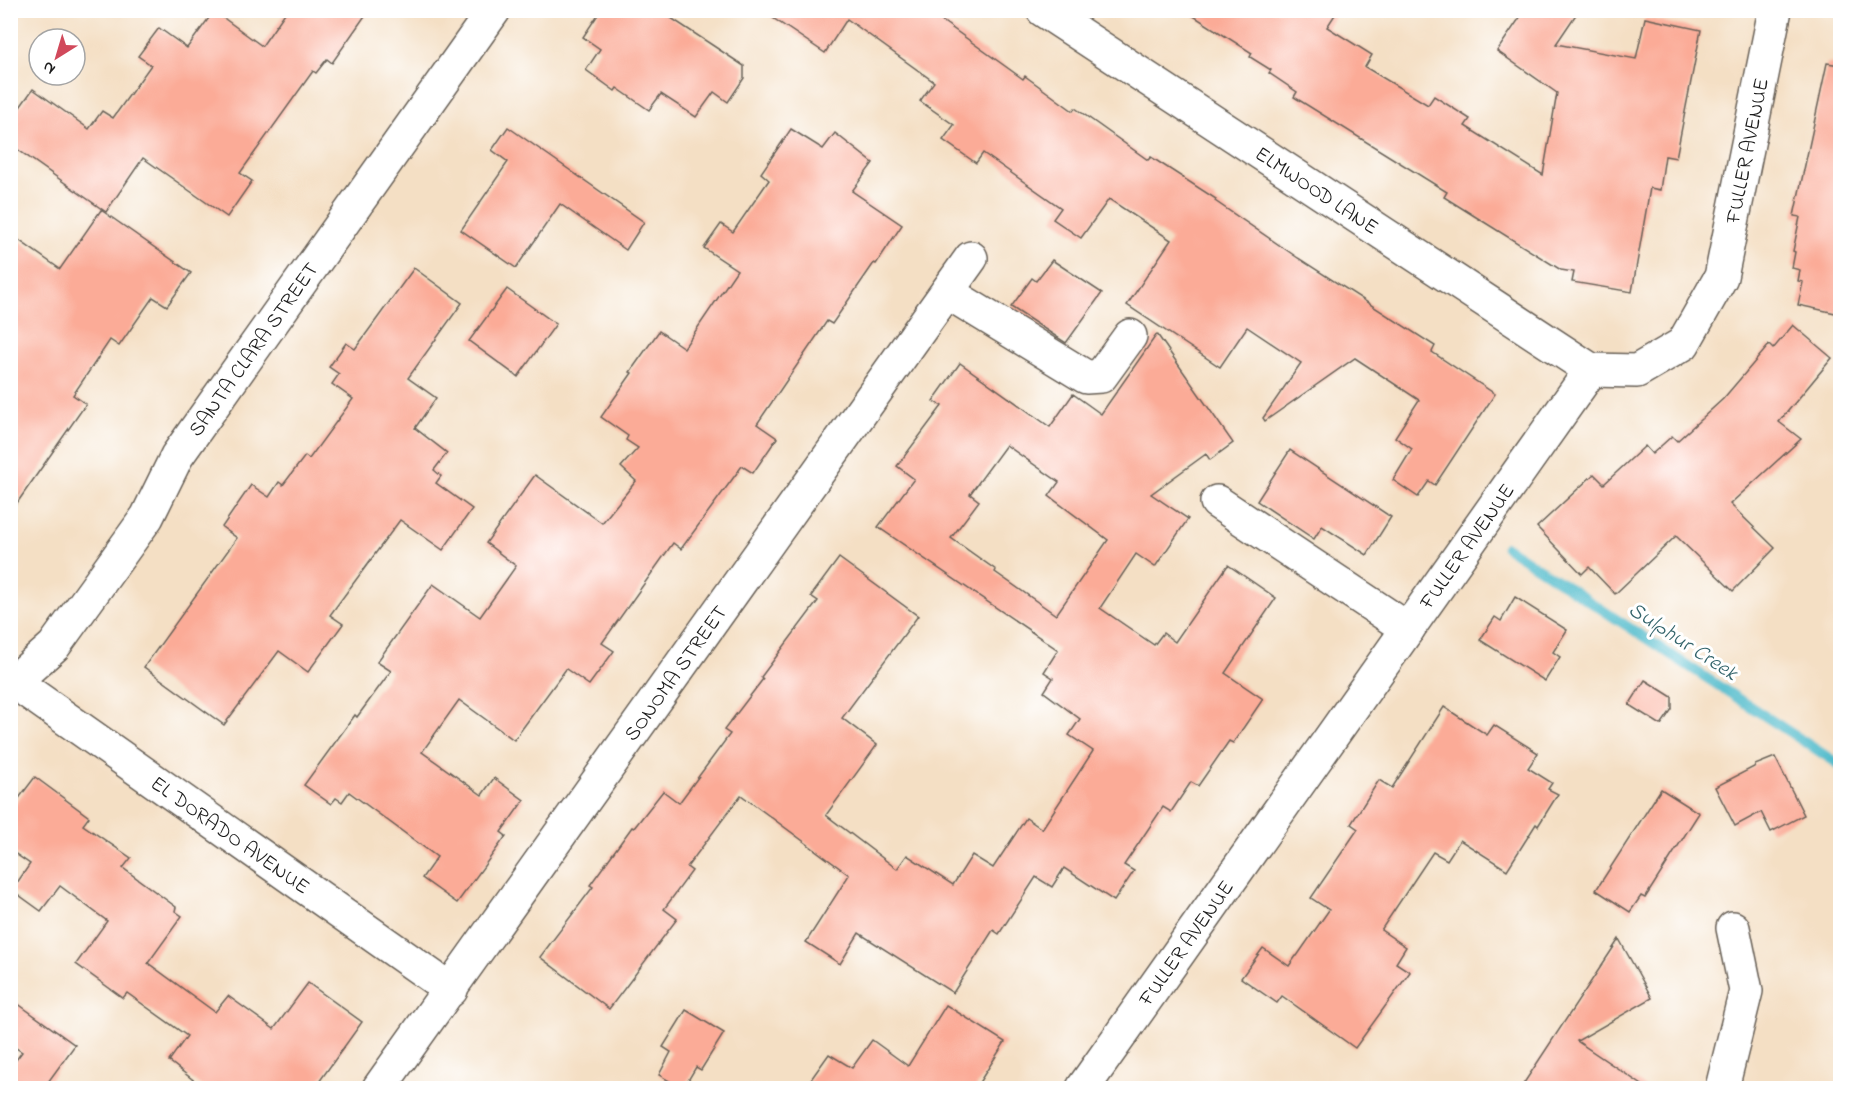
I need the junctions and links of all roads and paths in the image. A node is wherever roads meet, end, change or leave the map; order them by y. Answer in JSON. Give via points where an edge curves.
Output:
{"nodes":[{"id":1,"x":494,"y":10,"type":"edge"},
{"id":2,"x":1043,"y":10,"type":"edge"},
{"id":3,"x":1775,"y":10,"type":"edge"},
{"id":4,"x":971,"y":258,"type":"dead end"},
{"id":5,"x":947,"y":292,"type":"junction"},
{"id":6,"x":1130,"y":336,"type":"dead end"},
{"id":7,"x":1591,"y":370,"type":"junction"},
{"id":8,"x":1217,"y":502,"type":"dead end"},
{"id":9,"x":1408,"y":629,"type":"junction"},
{"id":10,"x":12,"y":682,"type":"edge"},
{"id":11,"x":1733,"y":928,"type":"dead end"},
{"id":12,"x":451,"y":990,"type":"junction"},
{"id":13,"x":379,"y":1089,"type":"edge"},
{"id":14,"x":1083,"y":1089,"type":"edge"},
{"id":15,"x":1722,"y":1089,"type":"edge"}],
"edges":[{"from":1,"to":10,"type":"street","name":"SANTA CLARA STREET","via":[[177,456],[147,516],[114,563],[54,646]]},
{"from":2,"to":7,"type":"street","name":"ELMWOOD LANE"},
{"from":3,"to":7,"type":"street","name":"FULLER AVENUE","via":[[1721,277],[1683,344],[1637,371]]},
{"from":4,"to":5,"type":"street","name":"SONOMA STREET"},
{"from":5,"to":6,"type":"street","via":[[1086,377],[1101,376]]},
{"from":5,"to":12,"type":"street","name":"SONOMA STREET"},
{"from":7,"to":9,"type":"street","name":"FULLER AVENUE"},
{"from":8,"to":9,"type":"street"},
{"from":9,"to":14,"type":"street","name":"FULLER AVENUE"},
{"from":10,"to":12,"type":"street","name":"EL DORADO AVENUE"},
{"from":11,"to":15,"type":"street","via":[[1746,991]]},
{"from":12,"to":13,"type":"street","name":"SONOMA STREET"}]}
